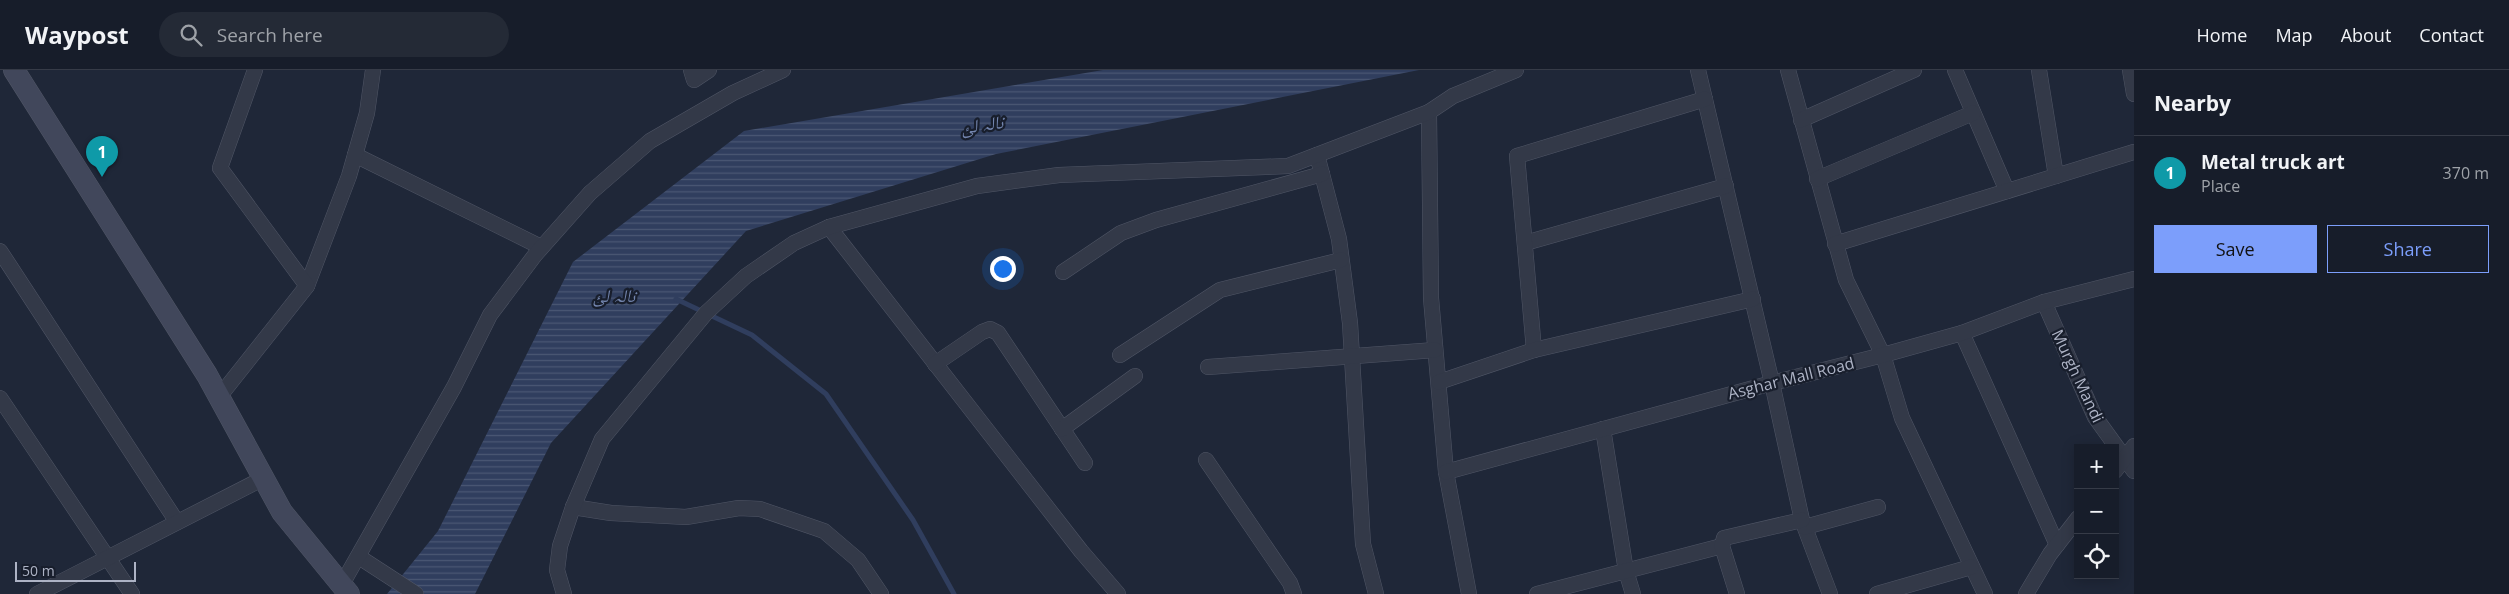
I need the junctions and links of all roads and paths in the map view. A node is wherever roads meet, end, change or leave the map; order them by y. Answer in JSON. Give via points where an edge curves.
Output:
{"nodes":[{"id":1,"x":14,"y":70,"type":"edge"},
{"id":2,"x":255,"y":70,"type":"edge"},
{"id":3,"x":373,"y":70,"type":"edge"},
{"id":4,"x":691,"y":70,"type":"edge"},
{"id":5,"x":709,"y":70,"type":"edge"},
{"id":6,"x":783,"y":70,"type":"edge"},
{"id":7,"x":1516,"y":70,"type":"edge"},
{"id":8,"x":1698,"y":70,"type":"edge"},
{"id":9,"x":1788,"y":70,"type":"edge"},
{"id":10,"x":1914,"y":70,"type":"edge"},
{"id":11,"x":1955,"y":70,"type":"edge"},
{"id":12,"x":2039,"y":70,"type":"edge"},
{"id":13,"x":2130,"y":70,"type":"edge"},
{"id":14,"x":2134,"y":94,"type":"edge"},
{"id":15,"x":1705,"y":99,"type":"junction"},
{"id":16,"x":1429,"y":112,"type":"junction"},
{"id":17,"x":1973,"y":113,"type":"junction"},
{"id":18,"x":1802,"y":120,"type":"junction"},
{"id":19,"x":2134,"y":152,"type":"edge"},
{"id":20,"x":1317,"y":155,"type":"junction"},
{"id":21,"x":355,"y":156,"type":"junction"},
{"id":22,"x":1322,"y":174,"type":"junction"},
{"id":23,"x":2056,"y":176,"type":"junction"},
{"id":24,"x":1817,"y":179,"type":"junction"},
{"id":25,"x":1726,"y":186,"type":"junction"},
{"id":26,"x":2006,"y":191,"type":"junction"},
{"id":27,"x":829,"y":227,"type":"junction"},
{"id":28,"x":1525,"y":243,"type":"junction"},
{"id":29,"x":1835,"y":244,"type":"junction"},
{"id":30,"x":541,"y":247,"type":"junction"},
{"id":31,"x":0,"y":251,"type":"edge"},
{"id":32,"x":1341,"y":260,"type":"junction"},
{"id":33,"x":1063,"y":272,"type":"dead end"},
{"id":34,"x":2134,"y":279,"type":"edge"},
{"id":35,"x":307,"y":286,"type":"junction"},
{"id":36,"x":1753,"y":299,"type":"junction"},
{"id":37,"x":2044,"y":302,"type":"junction"},
{"id":38,"x":1962,"y":333,"type":"junction"},
{"id":39,"x":1436,"y":350,"type":"junction"},
{"id":40,"x":1534,"y":350,"type":"junction"},
{"id":41,"x":1120,"y":354,"type":"dead end"},
{"id":42,"x":1352,"y":354,"type":"junction"},
{"id":43,"x":1883,"y":355,"type":"junction"},
{"id":44,"x":935,"y":364,"type":"junction"},
{"id":45,"x":1208,"y":367,"type":"dead end"},
{"id":46,"x":1136,"y":376,"type":"dead end"},
{"id":47,"x":1439,"y":382,"type":"junction"},
{"id":48,"x":1772,"y":383,"type":"junction"},
{"id":49,"x":219,"y":397,"type":"junction"},
{"id":50,"x":0,"y":398,"type":"edge"},
{"id":51,"x":1062,"y":429,"type":"junction"},
{"id":52,"x":1603,"y":429,"type":"junction"},
{"id":53,"x":2134,"y":446,"type":"edge"},
{"id":54,"x":1206,"y":460,"type":"dead end"},
{"id":55,"x":1085,"y":462,"type":"dead end"},
{"id":56,"x":2124,"y":467,"type":"edge"},
{"id":57,"x":1446,"y":472,"type":"junction"},
{"id":58,"x":264,"y":478,"type":"junction"},
{"id":59,"x":573,"y":507,"type":"junction"},
{"id":60,"x":1878,"y":507,"type":"dead end"},
{"id":61,"x":177,"y":522,"type":"junction"},
{"id":62,"x":2074,"y":523,"type":"edge"},
{"id":63,"x":1803,"y":524,"type":"junction"},
{"id":64,"x":2057,"y":545,"type":"junction"},
{"id":65,"x":1722,"y":546,"type":"junction"},
{"id":66,"x":359,"y":557,"type":"junction"},
{"id":67,"x":106,"y":558,"type":"junction"},
{"id":68,"x":1971,"y":567,"type":"junction"},
{"id":69,"x":1626,"y":571,"type":"junction"},
{"id":70,"x":343,"y":591,"type":"edge"},
{"id":71,"x":1545,"y":593,"type":"edge"},
{"id":72,"x":37,"y":594,"type":"edge"},
{"id":73,"x":132,"y":594,"type":"edge"},
{"id":74,"x":416,"y":594,"type":"edge"},
{"id":75,"x":564,"y":594,"type":"edge"},
{"id":76,"x":882,"y":594,"type":"edge"},
{"id":77,"x":1118,"y":594,"type":"edge"},
{"id":78,"x":1294,"y":594,"type":"edge"},
{"id":79,"x":1376,"y":594,"type":"edge"},
{"id":80,"x":1469,"y":594,"type":"edge"},
{"id":81,"x":1633,"y":594,"type":"edge"},
{"id":82,"x":1737,"y":594,"type":"edge"},
{"id":83,"x":1830,"y":594,"type":"edge"},
{"id":84,"x":1877,"y":594,"type":"edge"},
{"id":85,"x":1985,"y":594,"type":"edge"},
{"id":86,"x":2026,"y":594,"type":"edge"}],
"edges":[{"from":1,"to":49,"type":"main road"},
{"from":2,"to":35,"type":"street","via":[[220,168]]},
{"from":3,"to":21,"type":"street","via":[[367,113]]},
{"from":4,"to":5,"type":"street","via":[[694,80]]},
{"from":6,"to":30,"type":"street","via":[[733,93],[650,141],[590,193]]},
{"from":7,"to":16,"type":"street","via":[[1453,96]]},
{"from":8,"to":15,"type":"street"},
{"from":9,"to":18,"type":"street"},
{"from":10,"to":18,"type":"street"},
{"from":11,"to":17,"type":"street"},
{"from":12,"to":23,"type":"street"},
{"from":13,"to":14,"type":"street"},
{"from":15,"to":25,"type":"street"},
{"from":15,"to":28,"type":"street","via":[[1517,156]]},
{"from":16,"to":20,"type":"street"},
{"from":16,"to":39,"type":"street","via":[[1431,298]]},
{"from":17,"to":24,"type":"street"},
{"from":17,"to":26,"type":"street"},
{"from":18,"to":24,"type":"street"},
{"from":19,"to":23,"type":"street"},
{"from":20,"to":22,"type":"street"},
{"from":20,"to":27,"type":"street","via":[[1288,166],[1060,175],[977,186]]},
{"from":21,"to":30,"type":"street"},
{"from":21,"to":35,"type":"street"},
{"from":22,"to":32,"type":"street"},
{"from":22,"to":33,"type":"street","via":[[1120,233]]},
{"from":23,"to":26,"type":"street"},
{"from":24,"to":29,"type":"street"},
{"from":25,"to":28,"type":"street"},
{"from":25,"to":36,"type":"street"},
{"from":26,"to":29,"type":"street"},
{"from":27,"to":44,"type":"street"},
{"from":27,"to":59,"type":"street","via":[[794,244],[746,276],[706,314],[602,439]]},
{"from":28,"to":40,"type":"street"},
{"from":29,"to":43,"type":"street","via":[[1846,280]]},
{"from":30,"to":66,"type":"street","via":[[490,315],[454,387]]},
{"from":31,"to":61,"type":"street"},
{"from":32,"to":41,"type":"street","via":[[1220,290]]},
{"from":32,"to":42,"type":"street"},
{"from":34,"to":37,"type":"street","name":"Asghar Mall Road"},
{"from":35,"to":49,"type":"street"},
{"from":36,"to":40,"type":"street"},
{"from":36,"to":48,"type":"street"},
{"from":37,"to":38,"type":"street","name":"Asghar Mall Road"},
{"from":37,"to":56,"type":"street","name":"Murgh Mandi","via":[[2095,417]]},
{"from":38,"to":43,"type":"street","name":"Asghar Mall Road"},
{"from":38,"to":64,"type":"street"},
{"from":39,"to":42,"type":"street"},
{"from":39,"to":47,"type":"street"},
{"from":40,"to":47,"type":"street"},
{"from":42,"to":45,"type":"street"},
{"from":42,"to":79,"type":"street","via":[[1363,544]]},
{"from":43,"to":48,"type":"street","name":"Asghar Mall Road"},
{"from":43,"to":68,"type":"street","via":[[1902,418]]},
{"from":44,"to":51,"type":"street","via":[[982,332],[990,329],[998,333]]},
{"from":44,"to":77,"type":"street"},
{"from":46,"to":51,"type":"street"},
{"from":47,"to":57,"type":"street"},
{"from":48,"to":52,"type":"street","name":"Asghar Mall Road"},
{"from":48,"to":63,"type":"street"},
{"from":49,"to":58,"type":"main road"},
{"from":50,"to":67,"type":"street"},
{"from":51,"to":55,"type":"street"},
{"from":52,"to":57,"type":"street","name":"Asghar Mall Road"},
{"from":52,"to":69,"type":"street"},
{"from":53,"to":56,"type":"street"},
{"from":54,"to":78,"type":"street","via":[[1290,583]]},
{"from":57,"to":80,"type":"street"},
{"from":58,"to":61,"type":"street"},
{"from":58,"to":70,"type":"main road","via":[[282,512]]},
{"from":59,"to":75,"type":"street","via":[[560,546],[557,570]]},
{"from":59,"to":76,"type":"street","via":[[611,513],[686,517],[739,508],[760,509],[824,531],[858,560]]},
{"from":60,"to":63,"type":"street"},
{"from":61,"to":67,"type":"street"},
{"from":62,"to":64,"type":"street"},
{"from":63,"to":65,"type":"street","via":[[1724,538]]},
{"from":63,"to":83,"type":"street"},
{"from":64,"to":86,"type":"street"},
{"from":65,"to":69,"type":"street"},
{"from":65,"to":82,"type":"street"},
{"from":66,"to":70,"type":"street"},
{"from":66,"to":74,"type":"street"},
{"from":67,"to":72,"type":"street"},
{"from":67,"to":73,"type":"street"},
{"from":68,"to":84,"type":"street"},
{"from":68,"to":85,"type":"street"},
{"from":69,"to":71,"type":"street"},
{"from":69,"to":81,"type":"street"}]}
